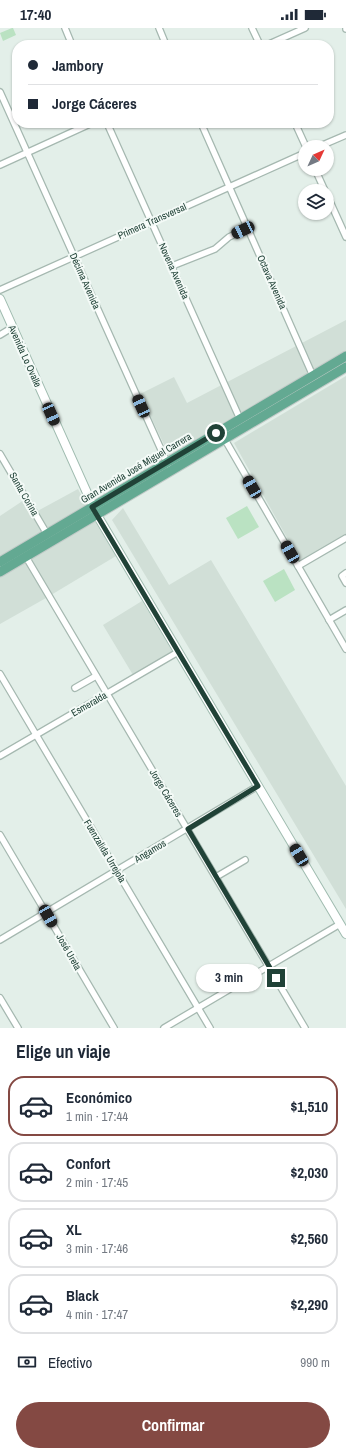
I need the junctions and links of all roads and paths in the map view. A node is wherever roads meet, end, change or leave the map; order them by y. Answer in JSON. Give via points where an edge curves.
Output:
{"nodes":[{"id":1,"x":65,"y":28,"type":"edge"},
{"id":2,"x":158,"y":28,"type":"edge"},
{"id":3,"x":252,"y":28,"type":"edge"},
{"id":4,"x":305,"y":28,"type":"edge"},
{"id":5,"x":70,"y":40,"type":"edge"},
{"id":6,"x":164,"y":40,"type":"edge"},
{"id":7,"x":258,"y":40,"type":"edge"},
{"id":8,"x":278,"y":40,"type":"edge"},
{"id":9,"x":0,"y":92,"type":"edge"},
{"id":10,"x":12,"y":119,"type":"edge"},
{"id":11,"x":16,"y":128,"type":"edge"},
{"id":12,"x":81,"y":128,"type":"edge"},
{"id":13,"x":109,"y":128,"type":"edge"},
{"id":14,"x":203,"y":128,"type":"edge"},
{"id":15,"x":297,"y":128,"type":"edge"},
{"id":16,"x":346,"y":135,"type":"edge"},
{"id":17,"x":303,"y":140,"type":"edge"},
{"id":18,"x":334,"y":140,"type":"edge"},
{"id":19,"x":27,"y":152,"type":"junction"},
{"id":20,"x":298,"y":156,"type":"edge"},
{"id":21,"x":0,"y":164,"type":"edge"},
{"id":22,"x":230,"y":187,"type":"junction"},
{"id":23,"x":334,"y":210,"type":"edge"},
{"id":24,"x":152,"y":222,"type":"junction"},
{"id":25,"x":248,"y":228,"type":"junction"},
{"id":26,"x":346,"y":237,"type":"edge"},
{"id":27,"x":74,"y":257,"type":"junction"},
{"id":28,"x":172,"y":266,"type":"junction"},
{"id":29,"x":0,"y":290,"type":"edge"},
{"id":30,"x":0,"y":299,"type":"edge"},
{"id":31,"x":13,"y":327,"type":"junction"},
{"id":32,"x":0,"y":335,"type":"edge"},
{"id":33,"x":346,"y":356,"type":"edge"},
{"id":34,"x":346,"y":367,"type":"edge"},
{"id":35,"x":312,"y":376,"type":"junction"},
{"id":36,"x":240,"y":419,"type":"junction"},
{"id":37,"x":222,"y":435,"type":"junction"},
{"id":38,"x":0,"y":454,"type":"edge"},
{"id":39,"x":168,"y":467,"type":"junction"},
{"id":40,"x":95,"y":511,"type":"junction"},
{"id":41,"x":47,"y":534,"type":"junction"},
{"id":42,"x":346,"y":538,"type":"edge"},
{"id":43,"x":29,"y":545,"type":"junction"},
{"id":44,"x":26,"y":557,"type":"junction"},
{"id":45,"x":0,"y":562,"type":"edge"},
{"id":46,"x":298,"y":566,"type":"junction"},
{"id":47,"x":0,"y":572,"type":"edge"},
{"id":48,"x":346,"y":574,"type":"edge"},
{"id":49,"x":346,"y":583,"type":"edge"},
{"id":50,"x":346,"y":610,"type":"edge"},
{"id":51,"x":329,"y":620,"type":"junction"},
{"id":52,"x":346,"y":649,"type":"edge"},
{"id":53,"x":178,"y":652,"type":"junction"},
{"id":54,"x":0,"y":674,"type":"edge"},
{"id":55,"x":96,"y":676,"type":"junction"},
{"id":56,"x":75,"y":688,"type":"dead end"},
{"id":57,"x":107,"y":694,"type":"junction"},
{"id":58,"x":36,"y":735,"type":"junction"},
{"id":59,"x":0,"y":756,"type":"edge"},
{"id":60,"x":258,"y":786,"type":"junction"},
{"id":61,"x":188,"y":829,"type":"junction"},
{"id":62,"x":0,"y":835,"type":"edge"},
{"id":63,"x":6,"y":845,"type":"junction"},
{"id":64,"x":0,"y":848,"type":"edge"},
{"id":65,"x":245,"y":860,"type":"dead end"},
{"id":66,"x":117,"y":871,"type":"junction"},
{"id":67,"x":216,"y":878,"type":"junction"},
{"id":68,"x":46,"y":912,"type":"junction"},
{"id":69,"x":340,"y":924,"type":"junction"},
{"id":70,"x":346,"y":934,"type":"edge"},
{"id":71,"x":0,"y":940,"type":"edge"},
{"id":72,"x":269,"y":966,"type":"junction"},
{"id":73,"x":0,"y":998,"type":"edge"},
{"id":74,"x":198,"y":1008,"type":"junction"},
{"id":75,"x":18,"y":1028,"type":"edge"},
{"id":76,"x":114,"y":1028,"type":"edge"},
{"id":77,"x":164,"y":1028,"type":"edge"},
{"id":78,"x":210,"y":1028,"type":"edge"},
{"id":79,"x":305,"y":1028,"type":"edge"}],
"edges":[{"from":1,"to":5,"type":"street"},
{"from":2,"to":6,"type":"street"},
{"from":3,"to":7,"type":"street"},
{"from":4,"to":8,"type":"street"},
{"from":9,"to":10,"type":"street","name":"Décima Avenida"},
{"from":11,"to":19,"type":"street","name":"Décima Avenida"},
{"from":12,"to":19,"type":"street"},
{"from":13,"to":24,"type":"street","name":"Novena Avenida"},
{"from":14,"to":22,"type":"street","name":"Octava Avenida"},
{"from":15,"to":17,"type":"street"},
{"from":16,"to":18,"type":"street"},
{"from":19,"to":21,"type":"street"},
{"from":19,"to":27,"type":"street","name":"Décima Avenida"},
{"from":20,"to":22,"type":"street","name":"Primera Transversal"},
{"from":22,"to":24,"type":"street","name":"Primera Transversal"},
{"from":22,"to":25,"type":"street","name":"Octava Avenida"},
{"from":23,"to":26,"type":"street"},
{"from":24,"to":27,"type":"street","name":"Primera Transversal"},
{"from":24,"to":28,"type":"street","name":"Novena Avenida"},
{"from":25,"to":28,"type":"street","via":[[229,237],[215,249]]},
{"from":25,"to":35,"type":"street","name":"Octava Avenida"},
{"from":27,"to":29,"type":"street","name":"Primera Transversal"},
{"from":27,"to":39,"type":"street","name":"Décima Avenida"},
{"from":28,"to":36,"type":"street","name":"Novena Avenida"},
{"from":30,"to":31,"type":"main road","name":"Avenida Lo Ovalle"},
{"from":31,"to":32,"type":"street"},
{"from":31,"to":40,"type":"main road","name":"Avenida Lo Ovalle"},
{"from":33,"to":35,"type":"main road","name":"Gran Avenida José Miguel Carrera"},
{"from":34,"to":37,"type":"main road","name":"Gran Avenida José Miguel Carrera"},
{"from":35,"to":36,"type":"main road","name":"Gran Avenida José Miguel Carrera"},
{"from":36,"to":37,"type":"main road","name":"Gran Avenida José Miguel Carrera"},
{"from":37,"to":39,"type":"main road","name":"Gran Avenida José Miguel Carrera"},
{"from":37,"to":46,"type":"street"},
{"from":38,"to":41,"type":"street","name":"Santa Corina"},
{"from":39,"to":40,"type":"main road","name":"Gran Avenida José Miguel Carrera"},
{"from":40,"to":41,"type":"main road","name":"Gran Avenida José Miguel Carrera"},
{"from":40,"to":44,"type":"main road","name":"Gran Avenida José Miguel Carrera"},
{"from":40,"to":53,"type":"main road","name":"Avenida Lo Ovalle"},
{"from":41,"to":43,"type":"main road","name":"Gran Avenida José Miguel Carrera"},
{"from":42,"to":46,"type":"street"},
{"from":43,"to":44,"type":"main road"},
{"from":43,"to":45,"type":"main road","name":"Gran Avenida José Miguel Carrera"},
{"from":44,"to":47,"type":"main road","name":"Gran Avenida José Miguel Carrera"},
{"from":44,"to":55,"type":"street","name":"Jorge Cáceres"},
{"from":46,"to":51,"type":"street"},
{"from":48,"to":49,"type":"street","via":[[342,576]]},
{"from":50,"to":51,"type":"street"},
{"from":51,"to":52,"type":"street"},
{"from":53,"to":57,"type":"street","name":"Esmeralda"},
{"from":53,"to":60,"type":"main road","name":"Avenida Lo Ovalle"},
{"from":54,"to":58,"type":"street","name":"Fuenzalida Urrejola"},
{"from":55,"to":56,"type":"street"},
{"from":55,"to":57,"type":"street","name":"Jorge Cáceres"},
{"from":57,"to":58,"type":"street","name":"Esmeralda"},
{"from":57,"to":61,"type":"street","name":"Jorge Cáceres"},
{"from":58,"to":59,"type":"street","name":"Esmeralda"},
{"from":58,"to":66,"type":"street","name":"Fuenzalida Urrejola"},
{"from":60,"to":61,"type":"street","name":"Angamos"},
{"from":60,"to":69,"type":"main road","name":"Avenida Lo Ovalle"},
{"from":61,"to":66,"type":"street","name":"Angamos"},
{"from":61,"to":67,"type":"street","name":"Jorge Cáceres"},
{"from":62,"to":63,"type":"street","name":"José Ureta"},
{"from":63,"to":64,"type":"street"},
{"from":63,"to":68,"type":"street","name":"José Ureta"},
{"from":65,"to":67,"type":"street"},
{"from":66,"to":68,"type":"street","name":"Angamos"},
{"from":66,"to":74,"type":"street","name":"Fuenzalida Urrejola"},
{"from":67,"to":72,"type":"street","name":"Jorge Cáceres"},
{"from":68,"to":71,"type":"street","name":"Angamos"},
{"from":68,"to":76,"type":"street","name":"José Ureta"},
{"from":69,"to":70,"type":"main road","name":"Avenida Lo Ovalle"},
{"from":69,"to":72,"type":"street"},
{"from":72,"to":74,"type":"street"},
{"from":72,"to":79,"type":"street","name":"Jorge Cáceres"},
{"from":73,"to":75,"type":"street"},
{"from":74,"to":77,"type":"street"},
{"from":74,"to":78,"type":"street","name":"Fuenzalida Urrejola"}]}
